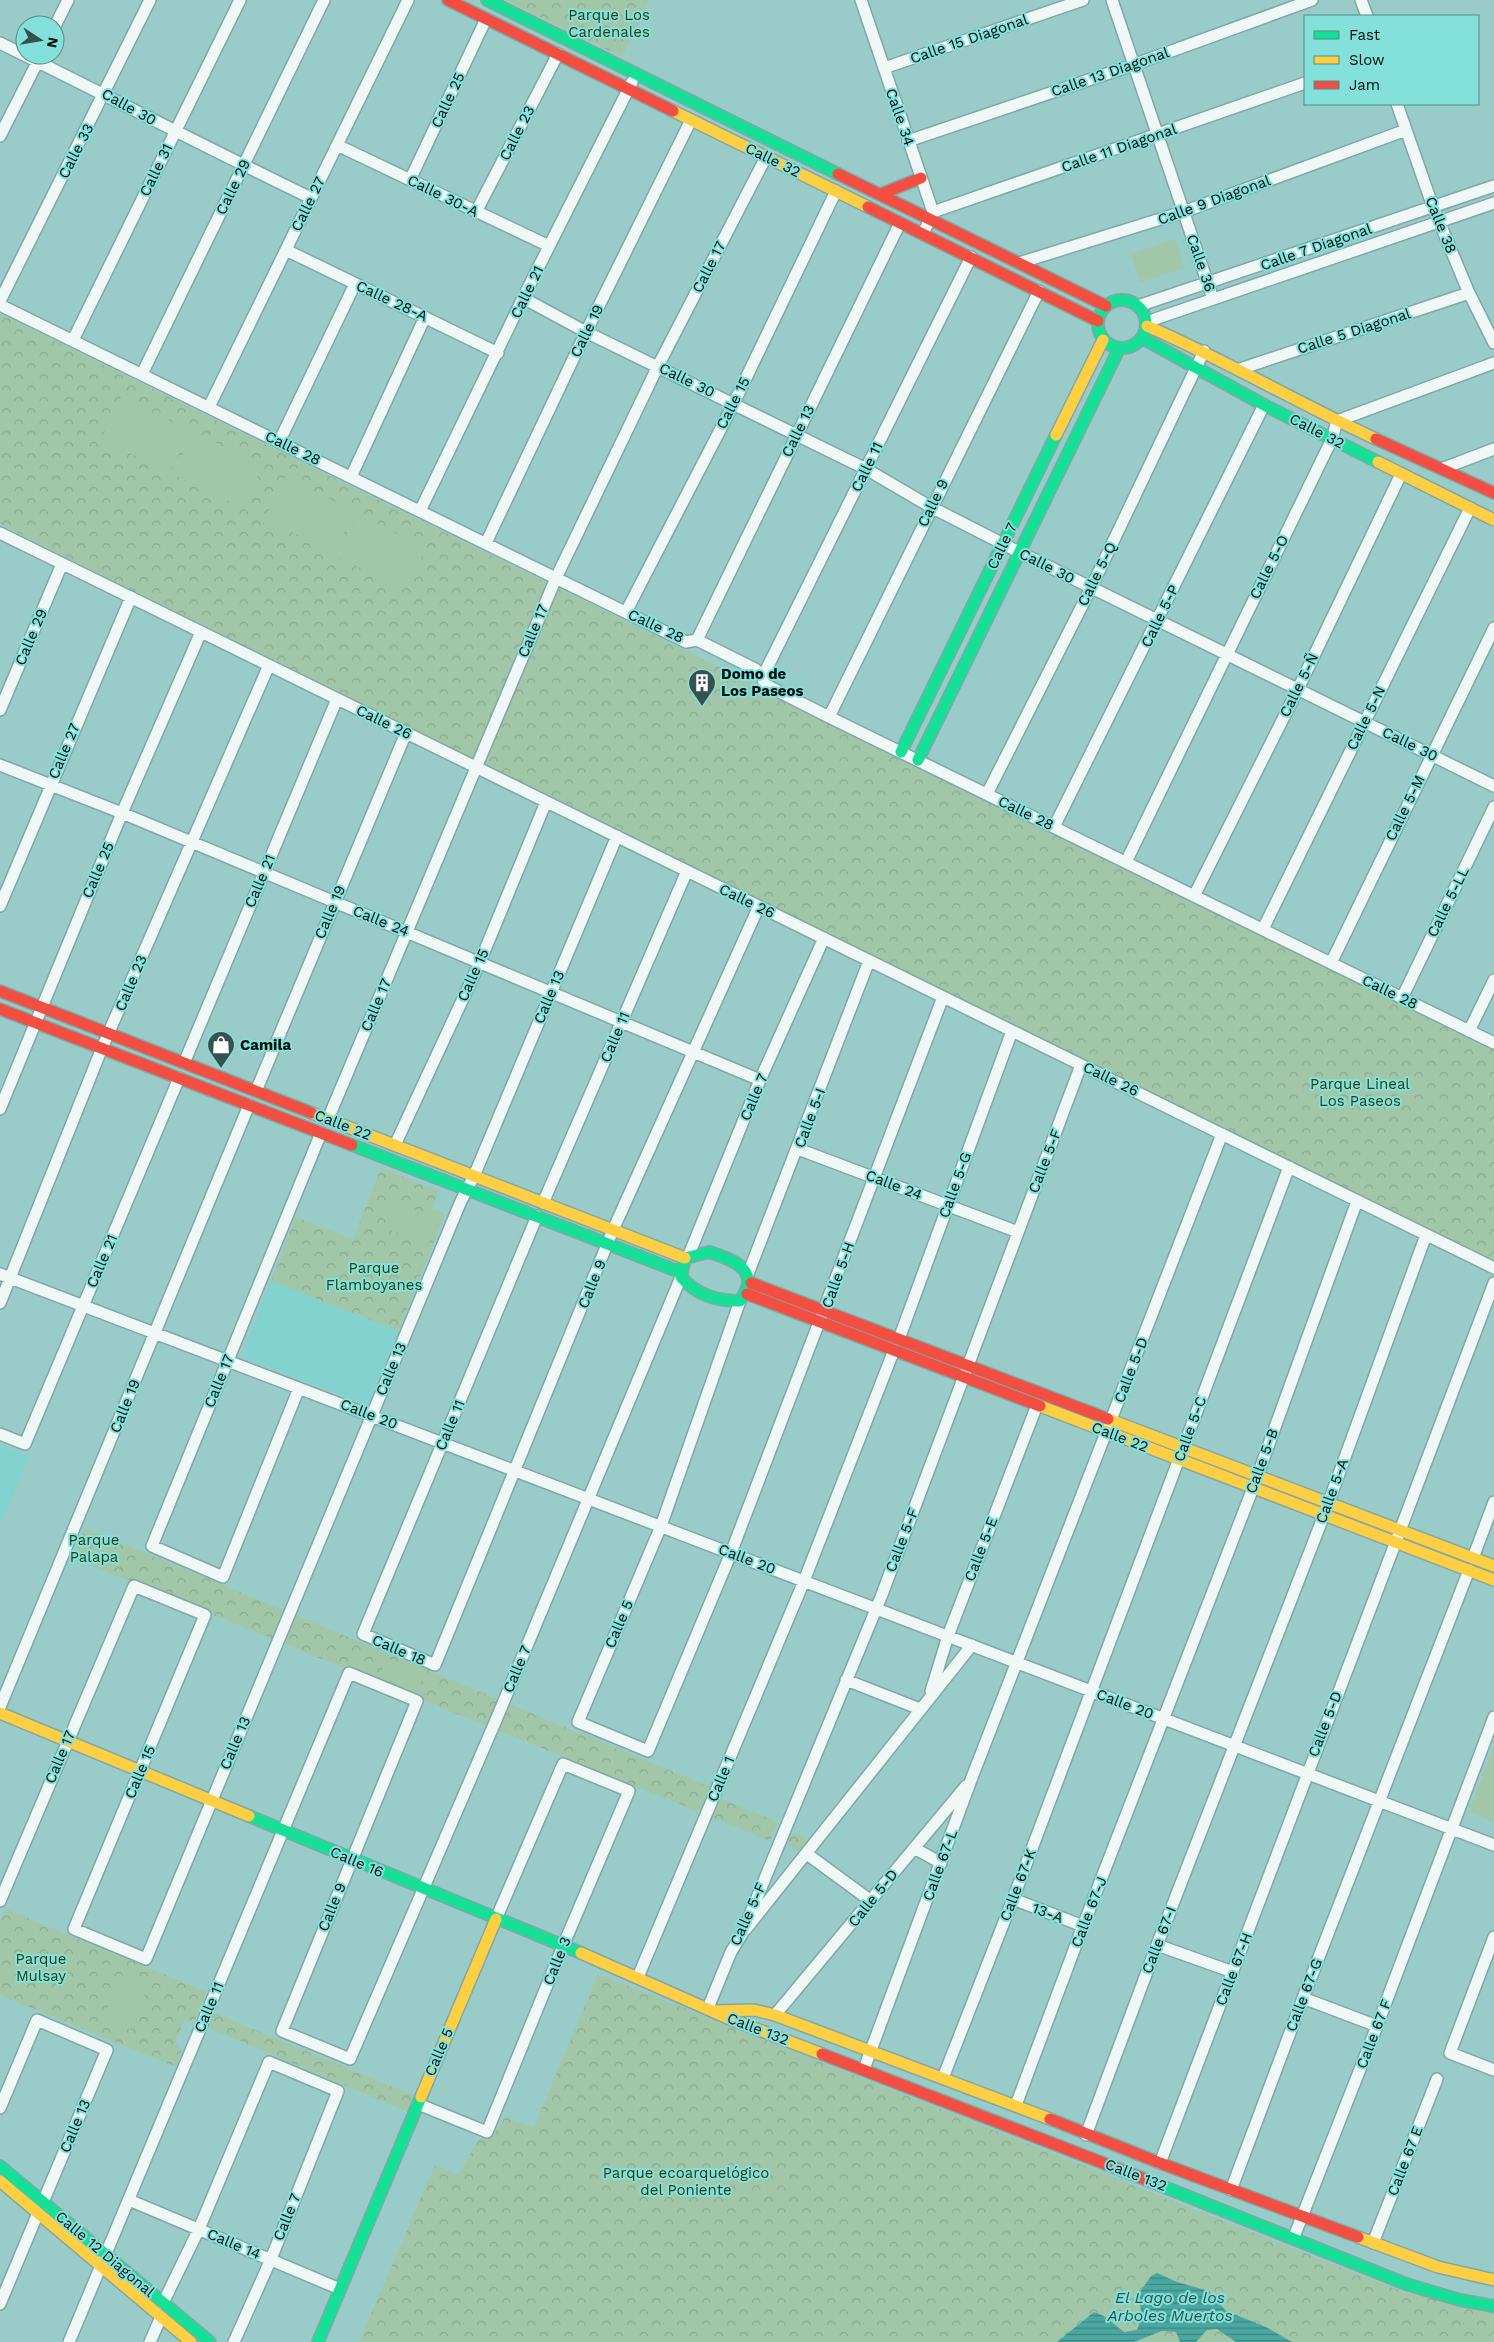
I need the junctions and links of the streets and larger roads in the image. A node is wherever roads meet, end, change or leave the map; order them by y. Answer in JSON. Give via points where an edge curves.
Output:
{"nodes":[{"id":1,"x":68,"y":0,"type":"edge"},
{"id":2,"x":150,"y":0,"type":"edge"},
{"id":3,"x":240,"y":0,"type":"edge"},
{"id":4,"x":324,"y":0,"type":"edge"},
{"id":5,"x":408,"y":0,"type":"edge"},
{"id":6,"x":448,"y":0,"type":"edge"},
{"id":7,"x":487,"y":0,"type":"edge"},
{"id":8,"x":861,"y":0,"type":"edge"},
{"id":9,"x":1083,"y":0,"type":"edge"},
{"id":10,"x":1112,"y":0,"type":"edge"},
{"id":11,"x":1312,"y":0,"type":"edge"},
{"id":12,"x":1361,"y":0,"type":"edge"},
{"id":13,"x":60,"y":15,"type":"edge"},
{"id":14,"x":1367,"y":15,"type":"edge"},
{"id":15,"x":486,"y":19,"type":"junction"},
{"id":16,"x":0,"y":43,"type":"edge"},
{"id":17,"x":15,"y":49,"type":"edge"},
{"id":18,"x":558,"y":54,"type":"junction"},
{"id":19,"x":1133,"y":64,"type":"junction"},
{"id":20,"x":36,"y":65,"type":"edge"},
{"id":21,"x":52,"y":65,"type":"edge"},
{"id":22,"x":884,"y":68,"type":"junction"},
{"id":23,"x":637,"y":74,"type":"junction"},
{"id":24,"x":1304,"y":83,"type":"edge"},
{"id":25,"x":629,"y":89,"type":"junction"},
{"id":26,"x":104,"y":94,"type":"junction"},
{"id":27,"x":1397,"y":105,"type":"edge"},
{"id":28,"x":691,"y":120,"type":"junction"},
{"id":29,"x":1406,"y":130,"type":"junction"},
{"id":30,"x":175,"y":133,"type":"junction"},
{"id":31,"x":1157,"y":135,"type":"junction"},
{"id":32,"x":0,"y":136,"type":"edge"},
{"id":33,"x":908,"y":141,"type":"junction"},
{"id":34,"x":337,"y":145,"type":"junction"},
{"id":35,"x":766,"y":157,"type":"junction"},
{"id":36,"x":243,"y":165,"type":"junction"},
{"id":37,"x":921,"y":178,"type":"junction"},
{"id":38,"x":410,"y":180,"type":"junction"},
{"id":39,"x":1494,"y":186,"type":"edge"},
{"id":40,"x":836,"y":191,"type":"junction"},
{"id":41,"x":881,"y":194,"type":"junction"},
{"id":42,"x":311,"y":198,"type":"junction"},
{"id":43,"x":1494,"y":203,"type":"edge"},
{"id":44,"x":1433,"y":207,"type":"junction"},
{"id":45,"x":476,"y":212,"type":"junction"},
{"id":46,"x":1183,"y":212,"type":"junction"},
{"id":47,"x":931,"y":215,"type":"junction"},
{"id":48,"x":1439,"y":222,"type":"junction"},
{"id":49,"x":900,"y":223,"type":"junction"},
{"id":50,"x":923,"y":234,"type":"junction"},
{"id":51,"x":549,"y":246,"type":"junction"},
{"id":52,"x":286,"y":250,"type":"junction"},
{"id":53,"x":971,"y":257,"type":"junction"},
{"id":54,"x":1020,"y":263,"type":"junction"},
{"id":55,"x":355,"y":284,"type":"junction"},
{"id":56,"x":1208,"y":284,"type":"junction"},
{"id":57,"x":1039,"y":291,"type":"junction"},
{"id":58,"x":1469,"y":293,"type":"junction"},
{"id":59,"x":522,"y":298,"type":"junction"},
{"id":60,"x":1213,"y":299,"type":"junction"},
{"id":61,"x":0,"y":303,"type":"edge"},
{"id":62,"x":1106,"y":306,"type":"junction"},
{"id":63,"x":1138,"y":306,"type":"junction"},
{"id":64,"x":425,"y":317,"type":"junction"},
{"id":65,"x":1098,"y":321,"type":"junction"},
{"id":66,"x":1147,"y":325,"type":"junction"},
{"id":67,"x":586,"y":332,"type":"junction"},
{"id":68,"x":1142,"y":338,"type":"junction"},
{"id":69,"x":73,"y":340,"type":"junction"},
{"id":70,"x":1103,"y":340,"type":"junction"},
{"id":71,"x":1494,"y":343,"type":"edge"},
{"id":72,"x":1119,"y":349,"type":"junction"},
{"id":73,"x":1204,"y":351,"type":"junction"},
{"id":74,"x":498,"y":354,"type":"junction"},
{"id":75,"x":1494,"y":364,"type":"edge"},
{"id":76,"x":658,"y":366,"type":"junction"},
{"id":77,"x":1196,"y":368,"type":"junction"},
{"id":78,"x":1240,"y":369,"type":"junction"},
{"id":79,"x":142,"y":374,"type":"junction"},
{"id":80,"x":734,"y":403,"type":"junction"},
{"id":81,"x":1264,"y":405,"type":"junction"},
{"id":82,"x":209,"y":407,"type":"junction"},
{"id":83,"x":1337,"y":421,"type":"junction"},
{"id":84,"x":796,"y":435,"type":"junction"},
{"id":85,"x":1332,"y":439,"type":"junction"},
{"id":86,"x":279,"y":442,"type":"junction"},
{"id":87,"x":1494,"y":449,"type":"edge"},
{"id":88,"x":1444,"y":468,"type":"junction"},
{"id":89,"x":866,"y":469,"type":"junction"},
{"id":90,"x":1401,"y":474,"type":"junction"},
{"id":91,"x":351,"y":477,"type":"junction"},
{"id":92,"x":1494,"y":493,"type":"edge"},
{"id":93,"x":931,"y":507,"type":"junction"},
{"id":94,"x":1470,"y":508,"type":"junction"},
{"id":95,"x":420,"y":511,"type":"junction"},
{"id":96,"x":1494,"y":520,"type":"edge"},
{"id":97,"x":0,"y":533,"type":"edge"},
{"id":98,"x":1003,"y":542,"type":"junction"},
{"id":99,"x":486,"y":544,"type":"junction"},
{"id":100,"x":1019,"y":552,"type":"junction"},
{"id":101,"x":62,"y":564,"type":"junction"},
{"id":102,"x":556,"y":578,"type":"junction"},
{"id":103,"x":1091,"y":588,"type":"junction"},
{"id":104,"x":131,"y":597,"type":"junction"},
{"id":105,"x":626,"y":612,"type":"junction"},
{"id":106,"x":1158,"y":621,"type":"junction"},
{"id":107,"x":1494,"y":628,"type":"edge"},
{"id":108,"x":201,"y":632,"type":"junction"},
{"id":109,"x":697,"y":640,"type":"junction"},
{"id":110,"x":1226,"y":654,"type":"junction"},
{"id":111,"x":269,"y":665,"type":"junction"},
{"id":112,"x":763,"y":676,"type":"junction"},
{"id":113,"x":1298,"y":689,"type":"junction"},
{"id":114,"x":337,"y":699,"type":"junction"},
{"id":115,"x":0,"y":710,"type":"edge"},
{"id":116,"x":829,"y":716,"type":"junction"},
{"id":117,"x":1364,"y":722,"type":"junction"},
{"id":118,"x":406,"y":733,"type":"junction"},
{"id":119,"x":901,"y":752,"type":"junction"},
{"id":120,"x":1431,"y":755,"type":"junction"},
{"id":121,"x":918,"y":760,"type":"junction"},
{"id":122,"x":0,"y":765,"type":"edge"},
{"id":123,"x":476,"y":768,"type":"junction"},
{"id":124,"x":50,"y":785,"type":"junction"},
{"id":125,"x":1494,"y":786,"type":"edge"},
{"id":126,"x":987,"y":794,"type":"junction"},
{"id":127,"x":546,"y":802,"type":"junction"},
{"id":128,"x":1494,"y":807,"type":"edge"},
{"id":129,"x":122,"y":813,"type":"junction"},
{"id":130,"x":1054,"y":827,"type":"junction"},
{"id":131,"x":617,"y":836,"type":"junction"},
{"id":132,"x":191,"y":842,"type":"junction"},
{"id":133,"x":1126,"y":862,"type":"junction"},
{"id":134,"x":687,"y":871,"type":"junction"},
{"id":135,"x":264,"y":872,"type":"junction"},
{"id":136,"x":1194,"y":896,"type":"junction"},
{"id":137,"x":334,"y":902,"type":"junction"},
{"id":138,"x":0,"y":906,"type":"edge"},
{"id":139,"x":759,"y":906,"type":"junction"},
{"id":140,"x":1262,"y":929,"type":"junction"},
{"id":141,"x":407,"y":931,"type":"junction"},
{"id":142,"x":824,"y":938,"type":"junction"},
{"id":143,"x":869,"y":961,"type":"junction"},
{"id":144,"x":480,"y":962,"type":"junction"},
{"id":145,"x":1331,"y":963,"type":"junction"},
{"id":146,"x":1494,"y":980,"type":"edge"},
{"id":147,"x":0,"y":991,"type":"edge"},
{"id":148,"x":551,"y":993,"type":"junction"},
{"id":149,"x":943,"y":997,"type":"junction"},
{"id":150,"x":1402,"y":998,"type":"junction"},
{"id":151,"x":41,"y":1007,"type":"junction"},
{"id":152,"x":0,"y":1009,"type":"edge"},
{"id":153,"x":36,"y":1023,"type":"junction"},
{"id":154,"x":621,"y":1023,"type":"junction"},
{"id":155,"x":1469,"y":1030,"type":"junction"},
{"id":156,"x":1012,"y":1031,"type":"junction"},
{"id":157,"x":109,"y":1034,"type":"junction"},
{"id":158,"x":1494,"y":1043,"type":"edge"},
{"id":159,"x":102,"y":1048,"type":"junction"},
{"id":160,"x":692,"y":1052,"type":"junction"},
{"id":161,"x":184,"y":1063,"type":"junction"},
{"id":162,"x":1081,"y":1065,"type":"junction"},
{"id":163,"x":179,"y":1078,"type":"junction"},
{"id":164,"x":760,"y":1080,"type":"junction"},
{"id":165,"x":256,"y":1091,"type":"junction"},
{"id":166,"x":249,"y":1105,"type":"junction"},
{"id":167,"x":0,"y":1109,"type":"edge"},
{"id":168,"x":328,"y":1119,"type":"junction"},
{"id":169,"x":321,"y":1133,"type":"junction"},
{"id":170,"x":1222,"y":1134,"type":"junction"},
{"id":171,"x":395,"y":1145,"type":"junction"},
{"id":172,"x":798,"y":1149,"type":"junction"},
{"id":173,"x":1289,"y":1167,"type":"junction"},
{"id":174,"x":474,"y":1176,"type":"junction"},
{"id":175,"x":874,"y":1177,"type":"junction"},
{"id":176,"x":468,"y":1190,"type":"junction"},
{"id":177,"x":1357,"y":1201,"type":"junction"},
{"id":178,"x":543,"y":1203,"type":"junction"},
{"id":179,"x":947,"y":1206,"type":"junction"},
{"id":180,"x":537,"y":1216,"type":"junction"},
{"id":181,"x":613,"y":1230,"type":"junction"},
{"id":182,"x":1018,"y":1232,"type":"junction"},
{"id":183,"x":1426,"y":1235,"type":"junction"},
{"id":184,"x":608,"y":1244,"type":"junction"},
{"id":185,"x":686,"y":1257,"type":"junction"},
{"id":186,"x":1494,"y":1268,"type":"edge"},
{"id":187,"x":681,"y":1275,"type":"junction"},
{"id":188,"x":5,"y":1276,"type":"edge"},
{"id":189,"x":1494,"y":1283,"type":"edge"},
{"id":190,"x":747,"y":1288,"type":"junction"},
{"id":191,"x":0,"y":1303,"type":"edge"},
{"id":192,"x":84,"y":1306,"type":"junction"},
{"id":193,"x":823,"y":1317,"type":"junction"},
{"id":194,"x":155,"y":1333,"type":"junction"},
{"id":195,"x":896,"y":1345,"type":"junction"},
{"id":196,"x":228,"y":1360,"type":"junction"},
{"id":197,"x":968,"y":1366,"type":"junction"},
{"id":198,"x":964,"y":1377,"type":"junction"},
{"id":199,"x":299,"y":1388,"type":"junction"},
{"id":200,"x":1037,"y":1405,"type":"junction"},
{"id":201,"x":372,"y":1415,"type":"junction"},
{"id":202,"x":1112,"y":1420,"type":"junction"},
{"id":203,"x":1107,"y":1432,"type":"junction"},
{"id":204,"x":0,"y":1434,"type":"edge"},
{"id":205,"x":443,"y":1442,"type":"junction"},
{"id":206,"x":1183,"y":1448,"type":"junction"},
{"id":207,"x":1179,"y":1459,"type":"junction"},
{"id":208,"x":515,"y":1470,"type":"junction"},
{"id":209,"x":1257,"y":1476,"type":"junction"},
{"id":210,"x":1253,"y":1488,"type":"junction"},
{"id":211,"x":589,"y":1498,"type":"junction"},
{"id":212,"x":1494,"y":1502,"type":"edge"},
{"id":213,"x":1328,"y":1503,"type":"junction"},
{"id":214,"x":1324,"y":1515,"type":"junction"},
{"id":215,"x":660,"y":1526,"type":"junction"},
{"id":216,"x":1400,"y":1530,"type":"junction"},
{"id":217,"x":1397,"y":1542,"type":"junction"},
{"id":218,"x":731,"y":1553,"type":"junction"},
{"id":219,"x":1473,"y":1558,"type":"junction"},
{"id":220,"x":1494,"y":1566,"type":"edge"},
{"id":221,"x":1469,"y":1570,"type":"junction"},
{"id":222,"x":1494,"y":1580,"type":"edge"},
{"id":223,"x":804,"y":1581,"type":"junction"},
{"id":224,"x":876,"y":1608,"type":"junction"},
{"id":225,"x":206,"y":1615,"type":"joint"},
{"id":226,"x":364,"y":1634,"type":"joint"},
{"id":227,"x":948,"y":1636,"type":"junction"},
{"id":228,"x":972,"y":1645,"type":"junction"},
{"id":229,"x":1017,"y":1662,"type":"junction"},
{"id":230,"x":435,"y":1665,"type":"joint"},
{"id":231,"x":349,"y":1673,"type":"joint"},
{"id":232,"x":846,"y":1680,"type":"junction"},
{"id":233,"x":1092,"y":1691,"type":"junction"},
{"id":234,"x":930,"y":1695,"type":"junction"},
{"id":235,"x":0,"y":1707,"type":"edge"},
{"id":236,"x":920,"y":1709,"type":"junction"},
{"id":237,"x":0,"y":1713,"type":"edge"},
{"id":238,"x":1494,"y":1717,"type":"edge"},
{"id":239,"x":1162,"y":1718,"type":"junction"},
{"id":240,"x":67,"y":1741,"type":"junction"},
{"id":241,"x":1234,"y":1746,"type":"junction"},
{"id":242,"x":563,"y":1764,"type":"joint"},
{"id":243,"x":140,"y":1771,"type":"junction"},
{"id":244,"x":1306,"y":1773,"type":"junction"},
{"id":245,"x":971,"y":1780,"type":"junction"},
{"id":246,"x":211,"y":1801,"type":"junction"},
{"id":247,"x":1379,"y":1801,"type":"junction"},
{"id":248,"x":1451,"y":1829,"type":"junction"},
{"id":249,"x":282,"y":1830,"type":"junction"},
{"id":250,"x":1494,"y":1845,"type":"edge"},
{"id":251,"x":914,"y":1848,"type":"junction"},
{"id":252,"x":807,"y":1854,"type":"junction"},
{"id":253,"x":351,"y":1860,"type":"junction"},
{"id":254,"x":940,"y":1863,"type":"junction"},
{"id":255,"x":424,"y":1890,"type":"junction"},
{"id":256,"x":1013,"y":1899,"type":"junction"},
{"id":257,"x":0,"y":1901,"type":"edge"},
{"id":258,"x":871,"y":1901,"type":"junction"},
{"id":259,"x":496,"y":1919,"type":"junction"},
{"id":260,"x":1083,"y":1926,"type":"junction"},
{"id":261,"x":742,"y":1934,"type":"junction"},
{"id":262,"x":1494,"y":1937,"type":"edge"},
{"id":263,"x":1157,"y":1945,"type":"junction"},
{"id":264,"x":563,"y":1946,"type":"junction"},
{"id":265,"x":146,"y":1959,"type":"joint"},
{"id":266,"x":1233,"y":1972,"type":"junction"},
{"id":267,"x":638,"y":1977,"type":"junction"},
{"id":268,"x":1302,"y":1998,"type":"junction"},
{"id":269,"x":711,"y":2010,"type":"junction"},
{"id":270,"x":775,"y":2015,"type":"junction"},
{"id":271,"x":1377,"y":2026,"type":"junction"},
{"id":272,"x":871,"y":2050,"type":"junction"},
{"id":273,"x":350,"y":2059,"type":"joint"},
{"id":274,"x":864,"y":2069,"type":"junction"},
{"id":275,"x":1494,"y":2070,"type":"edge"},
{"id":276,"x":943,"y":2078,"type":"junction"},
{"id":277,"x":1437,"y":2079,"type":"dead end"},
{"id":278,"x":418,"y":2104,"type":"junction"},
{"id":279,"x":1016,"y":2106,"type":"junction"},
{"id":280,"x":0,"y":2108,"type":"edge"},
{"id":281,"x":1086,"y":2134,"type":"junction"},
{"id":282,"x":1160,"y":2163,"type":"junction"},
{"id":283,"x":0,"y":2166,"type":"edge"},
{"id":284,"x":0,"y":2181,"type":"edge"},
{"id":285,"x":1231,"y":2190,"type":"junction"},
{"id":286,"x":128,"y":2200,"type":"junction"},
{"id":287,"x":43,"y":2202,"type":"junction"},
{"id":288,"x":38,"y":2214,"type":"junction"},
{"id":289,"x":1303,"y":2214,"type":"junction"},
{"id":290,"x":199,"y":2229,"type":"junction"},
{"id":291,"x":1294,"y":2237,"type":"junction"},
{"id":292,"x":1373,"y":2243,"type":"junction"},
{"id":293,"x":105,"y":2254,"type":"junction"},
{"id":294,"x":270,"y":2260,"type":"junction"},
{"id":295,"x":101,"y":2266,"type":"junction"},
{"id":296,"x":1494,"y":2280,"type":"edge"},
{"id":297,"x":340,"y":2289,"type":"junction"},
{"id":298,"x":164,"y":2303,"type":"junction"},
{"id":299,"x":0,"y":2304,"type":"edge"},
{"id":300,"x":1494,"y":2306,"type":"edge"},
{"id":301,"x":161,"y":2317,"type":"junction"},
{"id":302,"x":70,"y":2342,"type":"edge"},
{"id":303,"x":150,"y":2342,"type":"edge"},
{"id":304,"x":191,"y":2342,"type":"edge"},
{"id":305,"x":210,"y":2342,"type":"edge"},
{"id":306,"x":234,"y":2342,"type":"edge"},
{"id":307,"x":318,"y":2342,"type":"edge"}],
"edges":[{"from":1,"to":13,"type":"street"},
{"from":2,"to":26,"type":"street","name":"Calle 33"},
{"from":3,"to":30,"type":"street","name":"Calle 31"},
{"from":4,"to":36,"type":"street","name":"Calle 29"},
{"from":5,"to":34,"type":"street","name":"Calle 27"},
{"from":6,"to":15,"type":"street","name":"Calle 32"},
{"from":7,"to":23,"type":"street","name":"Calle 32"},
{"from":8,"to":22,"type":"street","name":"Calle 34"},
{"from":9,"to":22,"type":"street","name":"Calle 15 Diagonal"},
{"from":10,"to":19,"type":"street","name":"Calle 36"},
{"from":11,"to":19,"type":"street","name":"Calle 13 Diagonal"},
{"from":12,"to":14,"type":"street"},
{"from":15,"to":18,"type":"street","name":"Calle 32"},
{"from":15,"to":38,"type":"street","name":"Calle 25"},
{"from":16,"to":17,"type":"street","name":"Calle 30"},
{"from":18,"to":25,"type":"street","name":"Calle 32"},
{"from":18,"to":45,"type":"street","name":"Calle 23"},
{"from":19,"to":31,"type":"street","name":"Calle 36"},
{"from":19,"to":33,"type":"street","name":"Calle 13 Diagonal"},
{"from":20,"to":32,"type":"street"},
{"from":21,"to":26,"type":"street","name":"Calle 30"},
{"from":22,"to":33,"type":"street","name":"Calle 34"},
{"from":23,"to":25,"type":"street","name":"Calle 21"},
{"from":23,"to":41,"type":"street","name":"Calle 32"},
{"from":24,"to":31,"type":"street","name":"Calle 11 Diagonal"},
{"from":25,"to":28,"type":"street","name":"Calle 32"},
{"from":25,"to":51,"type":"street","name":"Calle 21"},
{"from":26,"to":30,"type":"street","name":"Calle 30"},
{"from":26,"to":61,"type":"street","name":"Calle 33"},
{"from":27,"to":29,"type":"street","name":"Calle 38"},
{"from":28,"to":35,"type":"street","name":"Calle 32"},
{"from":28,"to":67,"type":"street","name":"Calle 19"},
{"from":29,"to":44,"type":"street","name":"Calle 38"},
{"from":29,"to":46,"type":"street","name":"Calle 9 Diagonal"},
{"from":30,"to":36,"type":"street","name":"Calle 30"},
{"from":30,"to":69,"type":"street","name":"Calle 31"},
{"from":31,"to":46,"type":"street","name":"Calle 36"},
{"from":31,"to":47,"type":"street","name":"Calle 11 Diagonal"},
{"from":33,"to":37,"type":"street","name":"Calle 34"},
{"from":34,"to":38,"type":"street","name":"Calle 30-A"},
{"from":34,"to":42,"type":"street","name":"Calle 27"},
{"from":35,"to":40,"type":"street","name":"Calle 32"},
{"from":35,"to":76,"type":"street","name":"Calle 17"},
{"from":36,"to":42,"type":"street","name":"Calle 30"},
{"from":36,"to":79,"type":"street","name":"Calle 29"},
{"from":37,"to":41,"type":"street"},
{"from":37,"to":47,"type":"street","name":"Calle 34"},
{"from":38,"to":45,"type":"street","name":"Calle 30-A"},
{"from":39,"to":44,"type":"street","name":"Calle 7 Diagonal"},
{"from":40,"to":49,"type":"street","name":"Calle 32"},
{"from":40,"to":80,"type":"street","name":"Calle 15"},
{"from":41,"to":47,"type":"street","name":"Calle 32"},
{"from":42,"to":52,"type":"street","name":"Calle 27"},
{"from":43,"to":48,"type":"street","name":"Calle 7 Diagonal"},
{"from":44,"to":48,"type":"street","name":"Calle 38"},
{"from":44,"to":56,"type":"street","name":"Calle 7 Diagonal"},
{"from":45,"to":51,"type":"street","name":"Calle 30-A"},
{"from":46,"to":54,"type":"street","name":"Calle 9 Diagonal"},
{"from":46,"to":56,"type":"street","name":"Calle 36"},
{"from":47,"to":50,"type":"street"},
{"from":47,"to":54,"type":"street","name":"Calle 32"},
{"from":48,"to":58,"type":"street","name":"Calle 38"},
{"from":48,"to":60,"type":"street","name":"Calle 7 Diagonal"},
{"from":49,"to":50,"type":"street","name":"Calle 32"},
{"from":49,"to":84,"type":"street","name":"Calle 13"},
{"from":50,"to":53,"type":"street","name":"Calle 32"},
{"from":51,"to":59,"type":"street","name":"Calle 21"},
{"from":52,"to":55,"type":"street","name":"Calle 28-A"},
{"from":52,"to":82,"type":"street","name":"Calle 27"},
{"from":53,"to":57,"type":"street","name":"Calle 32"},
{"from":53,"to":89,"type":"street","name":"Calle 11"},
{"from":54,"to":62,"type":"street","name":"Calle 32"},
{"from":55,"to":64,"type":"street","name":"Calle 28-A"},
{"from":55,"to":86,"type":"street"},
{"from":56,"to":60,"type":"street","name":"Calle 36"},
{"from":56,"to":63,"type":"street","name":"Calle 7 Diagonal"},
{"from":57,"to":65,"type":"street","name":"Calle 32"},
{"from":57,"to":93,"type":"street","name":"Calle 9"},
{"from":58,"to":71,"type":"street","name":"Calle 38"},
{"from":58,"to":78,"type":"street","name":"Calle 5 Diagonal"},
{"from":59,"to":67,"type":"street","name":"Calle 30"},
{"from":59,"to":74,"type":"street","name":"Calle 21"},
{"from":60,"to":66,"type":"street","name":"Calle 7 Diagonal"},
{"from":61,"to":69,"type":"street","name":"Calle 28"},
{"from":62,"to":63,"type":"street","via":[[1122,300]]},
{"from":62,"to":65,"type":"street"},
{"from":63,"to":66,"type":"street","via":[[1145,314]]},
{"from":64,"to":74,"type":"street","name":"Calle 28-A"},
{"from":64,"to":91,"type":"street"},
{"from":65,"to":70,"type":"street"},
{"from":66,"to":68,"type":"street"},
{"from":66,"to":73,"type":"street","name":"Calle 32"},
{"from":67,"to":76,"type":"street","name":"Calle 30"},
{"from":67,"to":99,"type":"street","name":"Calle 19"},
{"from":68,"to":72,"type":"street","via":[[1132,347]]},
{"from":68,"to":77,"type":"street","name":"Calle 32"},
{"from":69,"to":79,"type":"street","name":"Calle 28"},
{"from":70,"to":72,"type":"street"},
{"from":70,"to":98,"type":"street","name":"Calle 7"},
{"from":72,"to":100,"type":"street","name":"Calle 7"},
{"from":73,"to":77,"type":"street","name":"Calle 5-Q"},
{"from":73,"to":78,"type":"street","name":"Calle 32"},
{"from":74,"to":95,"type":"street","name":"Calle 21"},
{"from":75,"to":83,"type":"street"},
{"from":76,"to":80,"type":"street","name":"Calle 30"},
{"from":76,"to":102,"type":"street","name":"Calle 17"},
{"from":77,"to":81,"type":"street","name":"Calle 32"},
{"from":77,"to":103,"type":"street","name":"Calle 5-Q"},
{"from":78,"to":83,"type":"street","name":"Calle 32"},
{"from":79,"to":82,"type":"street","name":"Calle 28"},
{"from":80,"to":84,"type":"street","name":"Calle 30"},
{"from":80,"to":105,"type":"street","name":"Calle 15"},
{"from":81,"to":85,"type":"street","name":"Calle 32"},
{"from":81,"to":106,"type":"street","name":"Calle 5-P"},
{"from":82,"to":86,"type":"street","name":"Calle 28"},
{"from":83,"to":85,"type":"street","name":"Calle 5-O"},
{"from":83,"to":88,"type":"street","name":"Calle 32"},
{"from":84,"to":89,"type":"street","name":"Calle 30"},
{"from":84,"to":109,"type":"street","name":"Calle 13"},
{"from":85,"to":90,"type":"street","name":"Calle 32"},
{"from":85,"to":110,"type":"street","name":"Calle 5-O"},
{"from":86,"to":91,"type":"street","name":"Calle 28"},
{"from":87,"to":88,"type":"street"},
{"from":88,"to":92,"type":"street","name":"Calle 32"},
{"from":89,"to":93,"type":"street","name":"Calle 30"},
{"from":89,"to":112,"type":"street","name":"Calle 11"},
{"from":90,"to":94,"type":"street","name":"Calle 32"},
{"from":90,"to":113,"type":"street","name":"Calle 5-Ñ"},
{"from":91,"to":95,"type":"street","name":"Calle 28"},
{"from":93,"to":98,"type":"street","name":"Calle 30"},
{"from":93,"to":116,"type":"street","name":"Calle 9"},
{"from":94,"to":96,"type":"street","name":"Calle 32"},
{"from":94,"to":117,"type":"street","name":"Calle 5-N"},
{"from":95,"to":99,"type":"street","name":"Calle 28"},
{"from":97,"to":101,"type":"street","name":"Calle 26"},
{"from":98,"to":100,"type":"street","name":"Calle 30"},
{"from":98,"to":119,"type":"street","name":"Calle 7"},
{"from":99,"to":102,"type":"street","name":"Calle 28"},
{"from":100,"to":103,"type":"street","name":"Calle 30"},
{"from":100,"to":121,"type":"street","name":"Calle 7"},
{"from":101,"to":104,"type":"street","name":"Calle 26"},
{"from":101,"to":115,"type":"street","name":"Calle 29"},
{"from":102,"to":105,"type":"street","name":"Calle 28"},
{"from":102,"to":123,"type":"street","name":"Calle 17"},
{"from":103,"to":106,"type":"street","name":"Calle 30"},
{"from":103,"to":126,"type":"street","name":"Calle 5-Q"},
{"from":104,"to":108,"type":"street","name":"Calle 26"},
{"from":104,"to":124,"type":"street","name":"Calle 27"},
{"from":105,"to":109,"type":"street","name":"Calle 28","via":[[686,642]]},
{"from":106,"to":110,"type":"street","name":"Calle 30"},
{"from":106,"to":130,"type":"street","name":"Calle 5-P"},
{"from":107,"to":120,"type":"street","name":"Calle 5-M"},
{"from":108,"to":111,"type":"street","name":"Calle 26"},
{"from":108,"to":129,"type":"street","name":"Calle 25"},
{"from":109,"to":112,"type":"street","name":"Calle 28"},
{"from":110,"to":113,"type":"street","name":"Calle 30"},
{"from":110,"to":133,"type":"street","name":"Calle 5-O"},
{"from":111,"to":114,"type":"street","name":"Calle 26"},
{"from":111,"to":132,"type":"street","name":"Calle 23"},
{"from":112,"to":116,"type":"street","name":"Calle 28","via":[[764,684]]},
{"from":113,"to":117,"type":"street","name":"Calle 30"},
{"from":113,"to":136,"type":"street","name":"Calle 5-Ñ"},
{"from":114,"to":118,"type":"street","name":"Calle 26"},
{"from":114,"to":135,"type":"street","name":"Calle 21"},
{"from":116,"to":119,"type":"street","name":"Calle 28"},
{"from":117,"to":120,"type":"street","name":"Calle 30"},
{"from":117,"to":140,"type":"street","name":"Calle 5-N"},
{"from":118,"to":123,"type":"street","name":"Calle 26"},
{"from":118,"to":137,"type":"street","name":"Calle 19"},
{"from":119,"to":121,"type":"street","name":"Calle 28"},
{"from":120,"to":125,"type":"street","name":"Calle 30"},
{"from":120,"to":145,"type":"street","name":"Calle 5-M"},
{"from":121,"to":126,"type":"street","name":"Calle 28"},
{"from":122,"to":124,"type":"street","name":"Calle 24"},
{"from":123,"to":127,"type":"street","name":"Calle 26"},
{"from":123,"to":141,"type":"street","name":"Calle 17"},
{"from":124,"to":129,"type":"street","name":"Calle 24"},
{"from":124,"to":138,"type":"street","name":"Calle 27"},
{"from":126,"to":130,"type":"street","name":"Calle 28"},
{"from":127,"to":131,"type":"street","name":"Calle 26"},
{"from":127,"to":144,"type":"street","name":"Calle 15"},
{"from":128,"to":150,"type":"street","name":"Calle 5-LL"},
{"from":129,"to":132,"type":"street","name":"Calle 24"},
{"from":129,"to":151,"type":"street","name":"Calle 25"},
{"from":130,"to":133,"type":"street","name":"Calle 28"},
{"from":131,"to":134,"type":"street","name":"Calle 26"},
{"from":131,"to":148,"type":"street","name":"Calle 13"},
{"from":132,"to":135,"type":"street","name":"Calle 24"},
{"from":132,"to":157,"type":"street","name":"Calle 23"},
{"from":133,"to":136,"type":"street","name":"Calle 28"},
{"from":134,"to":139,"type":"street","name":"Calle 26"},
{"from":134,"to":154,"type":"street","name":"Calle 11"},
{"from":135,"to":137,"type":"street","name":"Calle 24"},
{"from":135,"to":161,"type":"street","name":"Calle 21"},
{"from":136,"to":140,"type":"street","name":"Calle 28"},
{"from":137,"to":141,"type":"street","name":"Calle 24"},
{"from":137,"to":165,"type":"street","name":"Calle 19"},
{"from":139,"to":142,"type":"street","name":"Calle 26"},
{"from":139,"to":160,"type":"street","name":"Calle 9"},
{"from":140,"to":145,"type":"street","name":"Calle 28"},
{"from":141,"to":144,"type":"street","name":"Calle 24"},
{"from":141,"to":168,"type":"street","name":"Calle 17"},
{"from":142,"to":143,"type":"street","name":"Calle 26"},
{"from":142,"to":164,"type":"street","name":"Calle 7"},
{"from":143,"to":149,"type":"street","name":"Calle 26"},
{"from":143,"to":172,"type":"street","name":"Calle 5-I"},
{"from":144,"to":148,"type":"street","name":"Calle 24"},
{"from":144,"to":171,"type":"street","name":"Calle 15"},
{"from":145,"to":150,"type":"street","name":"Calle 28"},
{"from":146,"to":155,"type":"street"},
{"from":147,"to":151,"type":"street","name":"Calle 22"},
{"from":148,"to":154,"type":"street","name":"Calle 24"},
{"from":148,"to":174,"type":"street","name":"Calle 13"},
{"from":149,"to":156,"type":"street","name":"Calle 26"},
{"from":149,"to":175,"type":"street","name":"Calle 5-H"},
{"from":150,"to":155,"type":"street","name":"Calle 28"},
{"from":151,"to":153,"type":"street","name":"Calle 25"},
{"from":151,"to":157,"type":"street","name":"Calle 22"},
{"from":152,"to":153,"type":"street","name":"Calle 22"},
{"from":153,"to":159,"type":"street","name":"Calle 22"},
{"from":153,"to":167,"type":"street","name":"Calle 25"},
{"from":154,"to":160,"type":"street","name":"Calle 24"},
{"from":154,"to":178,"type":"street","name":"Calle 11"},
{"from":155,"to":158,"type":"street","name":"Calle 28"},
{"from":156,"to":162,"type":"street","name":"Calle 26"},
{"from":156,"to":179,"type":"street","name":"Calle 5-G"},
{"from":157,"to":159,"type":"street","name":"Calle 23"},
{"from":157,"to":161,"type":"street","name":"Calle 22"},
{"from":159,"to":163,"type":"street","name":"Calle 22"},
{"from":159,"to":188,"type":"street","name":"Calle 23"},
{"from":160,"to":164,"type":"street","name":"Calle 24"},
{"from":160,"to":181,"type":"street","name":"Calle 9"},
{"from":161,"to":165,"type":"street","name":"Calle 22"},
{"from":162,"to":170,"type":"street","name":"Calle 26"},
{"from":162,"to":182,"type":"street","name":"Calle 5-F"},
{"from":163,"to":166,"type":"street","name":"Calle 22"},
{"from":163,"to":192,"type":"street","name":"Calle 21"},
{"from":164,"to":185,"type":"street","name":"Calle 7"},
{"from":165,"to":168,"type":"street","name":"Calle 22"},
{"from":166,"to":169,"type":"street","name":"Calle 22"},
{"from":166,"to":194,"type":"street","name":"Calle 19"},
{"from":168,"to":171,"type":"street","name":"Calle 22"},
{"from":169,"to":176,"type":"street","name":"Calle 22"},
{"from":169,"to":196,"type":"street","name":"Calle 17"},
{"from":170,"to":173,"type":"street","name":"Calle 26"},
{"from":170,"to":202,"type":"street","name":"Calle 5-D"},
{"from":171,"to":174,"type":"street","name":"Calle 22"},
{"from":172,"to":175,"type":"street","name":"Calle 24"},
{"from":172,"to":190,"type":"street","name":"Calle 5-I"},
{"from":173,"to":177,"type":"street","name":"Calle 26"},
{"from":173,"to":206,"type":"street","name":"Calle 5-C"},
{"from":174,"to":176,"type":"street","name":"Calle 13"},
{"from":174,"to":178,"type":"street","name":"Calle 22"},
{"from":175,"to":179,"type":"street","name":"Calle 24"},
{"from":175,"to":193,"type":"street","name":"Calle 5-H"},
{"from":176,"to":180,"type":"street","name":"Calle 22"},
{"from":176,"to":201,"type":"street","name":"Calle 13"},
{"from":177,"to":183,"type":"street","name":"Calle 26"},
{"from":177,"to":209,"type":"street","name":"Calle 5-B"},
{"from":178,"to":181,"type":"street","name":"Calle 22"},
{"from":179,"to":182,"type":"street","name":"Calle 24"},
{"from":179,"to":195,"type":"street","name":"Calle 5-G"},
{"from":180,"to":184,"type":"street","name":"Calle 22"},
{"from":180,"to":205,"type":"street","name":"Calle 11"},
{"from":181,"to":184,"type":"street","name":"Calle 9"},
{"from":181,"to":185,"type":"street","name":"Calle 22"},
{"from":182,"to":197,"type":"street","name":"Calle 5-F"},
{"from":183,"to":186,"type":"street","name":"Calle 26"},
{"from":183,"to":213,"type":"street","name":"Calle 5-A"},
{"from":184,"to":187,"type":"street","name":"Calle 22"},
{"from":184,"to":208,"type":"street","name":"Calle 9"},
{"from":185,"to":187,"type":"street"},
{"from":185,"to":190,"type":"street","via":[[708,1252],[732,1260]]},
{"from":187,"to":190,"type":"street","via":[[689,1287],[708,1297],[728,1301]]},
{"from":187,"to":211,"type":"street","name":"Calle 7"},
{"from":188,"to":191,"type":"street","name":"Calle 23"},
{"from":188,"to":192,"type":"street","name":"Calle 20"},
{"from":189,"to":216,"type":"street","name":"Calle 5-D"},
{"from":190,"to":193,"type":"street","name":"Calle 22"},
{"from":190,"to":215,"type":"street","name":"Calle 5-I"},
{"from":192,"to":194,"type":"street","name":"Calle 20"},
{"from":192,"to":204,"type":"street","name":"Calle 21","via":[[26,1444]]},
{"from":193,"to":195,"type":"street","name":"Calle 22"},
{"from":193,"to":218,"type":"street","name":"Calle 5-H"},
{"from":194,"to":196,"type":"street","name":"Calle 20"},
{"from":194,"to":235,"type":"street","name":"Calle 19"},
{"from":195,"to":197,"type":"street","name":"Calle 22"},
{"from":195,"to":198,"type":"street","name":"Calle 22"},
{"from":195,"to":223,"type":"street","name":"Calle 5-G"},
{"from":196,"to":199,"type":"street","name":"Calle 20"},
{"from":196,"to":199,"type":"street","name":"Calle 17","via":[[152,1546],[222,1577]]},
{"from":197,"to":198,"type":"street","name":"Calle 5-F"},
{"from":197,"to":202,"type":"street","name":"Calle 22"},
{"from":198,"to":200,"type":"street","name":"Calle 22"},
{"from":198,"to":224,"type":"street","name":"Calle 5-F"},
{"from":199,"to":201,"type":"street","name":"Calle 20"},
{"from":200,"to":203,"type":"street","name":"Calle 22"},
{"from":200,"to":227,"type":"street","name":"Calle 5-E"},
{"from":201,"to":205,"type":"street","name":"Calle 20"},
{"from":201,"to":246,"type":"street","name":"Calle 13"},
{"from":202,"to":203,"type":"street","name":"Calle 5-D"},
{"from":202,"to":206,"type":"street","name":"Calle 22"},
{"from":203,"to":207,"type":"street","name":"Calle 22"},
{"from":203,"to":229,"type":"street","name":"Calle 5-D"},
{"from":205,"to":208,"type":"street","name":"Calle 20"},
{"from":205,"to":226,"type":"street","name":"Calle 11"},
{"from":206,"to":207,"type":"street","name":"Calle 5-C"},
{"from":206,"to":209,"type":"street","name":"Calle 22"},
{"from":207,"to":210,"type":"street","name":"Calle 22"},
{"from":207,"to":233,"type":"street","name":"Calle 5-C"},
{"from":208,"to":211,"type":"street","name":"Calle 20"},
{"from":208,"to":230,"type":"street","name":"Calle 9"},
{"from":209,"to":210,"type":"street","name":"Calle 5-B"},
{"from":209,"to":213,"type":"street","name":"Calle 22"},
{"from":210,"to":214,"type":"street","name":"Calle 22"},
{"from":210,"to":239,"type":"street","name":"Calle 5-B"},
{"from":211,"to":215,"type":"street","name":"Calle 20"},
{"from":211,"to":255,"type":"street","name":"Calle 7"},
{"from":212,"to":219,"type":"street"},
{"from":213,"to":214,"type":"street","name":"Calle 5-A"},
{"from":213,"to":216,"type":"street","name":"Calle 22"},
{"from":214,"to":217,"type":"street","name":"Calle 22"},
{"from":214,"to":241,"type":"street","name":"Calle 5-A"},
{"from":215,"to":218,"type":"street","name":"Calle 20"},
{"from":215,"to":218,"type":"street","name":"Calle 5","via":[[578,1722],[648,1752]]},
{"from":216,"to":217,"type":"street","name":"Calle 5-D"},
{"from":216,"to":219,"type":"street","name":"Calle 22"},
{"from":217,"to":221,"type":"street","name":"Calle 22"},
{"from":217,"to":244,"type":"street","name":"Calle 5-D"},
{"from":218,"to":223,"type":"street","name":"Calle 20"},
{"from":219,"to":220,"type":"street","name":"Calle 22"},
{"from":221,"to":222,"type":"street","name":"Calle 22"},
{"from":221,"to":247,"type":"street"},
{"from":223,"to":224,"type":"street","name":"Calle 20"},
{"from":223,"to":267,"type":"street","name":"Calle 1"},
{"from":224,"to":227,"type":"street","name":"Calle 20"},
{"from":224,"to":232,"type":"street","name":"Calle 5-F"},
{"from":225,"to":240,"type":"street","name":"Calle 17","via":[[134,1586]]},
{"from":225,"to":243,"type":"street","name":"Calle 15"},
{"from":226,"to":230,"type":"street","name":"Calle 18"},
{"from":227,"to":228,"type":"street","name":"Calle 20"},
{"from":227,"to":234,"type":"street","name":"Calle 5-E"},
{"from":228,"to":229,"type":"street","name":"Calle 20"},
{"from":228,"to":234,"type":"street","name":"Calle 5-E"},
{"from":229,"to":233,"type":"street","name":"Calle 20"},
{"from":229,"to":245,"type":"street","name":"Calle 67-L"},
{"from":231,"to":249,"type":"street","name":"Calle 11"},
{"from":231,"to":253,"type":"street","name":"Calle 9","via":[[417,1701]]},
{"from":232,"to":236,"type":"street"},
{"from":232,"to":261,"type":"street","name":"Calle 5-F"},
{"from":233,"to":239,"type":"street","name":"Calle 20"},
{"from":233,"to":256,"type":"street","name":"Calle 67-K"},
{"from":234,"to":236,"type":"street","name":"Calle 5-E"},
{"from":236,"to":252,"type":"street","name":"Calle 5-E"},
{"from":237,"to":240,"type":"street","name":"Calle 16"},
{"from":238,"to":248,"type":"street"},
{"from":239,"to":241,"type":"street","name":"Calle 20"},
{"from":239,"to":260,"type":"street","name":"Calle 67-J"},
{"from":240,"to":243,"type":"street","name":"Calle 16"},
{"from":240,"to":257,"type":"street","name":"Calle 17"},
{"from":241,"to":244,"type":"street","name":"Calle 20"},
{"from":241,"to":263,"type":"street","name":"Calle 67-I"},
{"from":242,"to":259,"type":"street","name":"Calle 5"},
{"from":242,"to":264,"type":"street","name":"Calle 3","via":[[629,1791]]},
{"from":243,"to":246,"type":"street","name":"Calle 16"},
{"from":243,"to":265,"type":"street","name":"Calle 15","via":[[74,1929]]},
{"from":244,"to":247,"type":"street","name":"Calle 20"},
{"from":244,"to":266,"type":"street","name":"Calle 67-H"},
{"from":245,"to":251,"type":"street","name":"Calle 5-D"},
{"from":245,"to":254,"type":"street","name":"Calle 67-L"},
{"from":246,"to":249,"type":"street","name":"Calle 16"},
{"from":246,"to":265,"type":"street","name":"Calle 13"},
{"from":247,"to":248,"type":"street","name":"Calle 20"},
{"from":247,"to":268,"type":"street","name":"Calle 67-G"},
{"from":248,"to":250,"type":"street","name":"Calle 20"},
{"from":248,"to":271,"type":"street","name":"Calle 67 F"},
{"from":249,"to":253,"type":"street","name":"Calle 16"},
{"from":249,"to":286,"type":"street","name":"Calle 11"},
{"from":251,"to":254,"type":"street"},
{"from":251,"to":258,"type":"street","name":"Calle 5-D"},
{"from":252,"to":258,"type":"street"},
{"from":252,"to":261,"type":"street","name":"Calle 5-E"},
{"from":253,"to":255,"type":"street","name":"Calle 16"},
{"from":253,"to":273,"type":"street","name":"Calle 9","via":[[282,2031]]},
{"from":254,"to":272,"type":"street","name":"Calle 67-L"},
{"from":255,"to":259,"type":"street","name":"Calle 16"},
{"from":255,"to":273,"type":"street","name":"Calle 7"},
{"from":256,"to":260,"type":"street","name":"13-A"},
{"from":256,"to":276,"type":"street","name":"Calle 67-K"},
{"from":258,"to":270,"type":"street","name":"Calle 5-D"},
{"from":259,"to":264,"type":"street","name":"Calle 16"},
{"from":259,"to":278,"type":"street","name":"Calle 5"},
{"from":260,"to":279,"type":"street","name":"Calle 67-J"},
{"from":261,"to":269,"type":"street","name":"Calle 5-F","via":[[731,1952]]},
{"from":262,"to":275,"type":"street","via":[[1450,2053]]},
{"from":263,"to":266,"type":"street"},
{"from":263,"to":281,"type":"street","name":"Calle 67-I"},
{"from":264,"to":267,"type":"street","name":"Calle 16"},
{"from":264,"to":278,"type":"street","name":"Calle 3","via":[[488,2132]]},
{"from":266,"to":282,"type":"street","name":"Calle 67-H"},
{"from":267,"to":269,"type":"street","name":"Calle 16"},
{"from":268,"to":271,"type":"street"},
{"from":268,"to":285,"type":"street","name":"Calle 67-G"},
{"from":269,"to":270,"type":"street","name":"Calle 132","via":[[754,2010]]},
{"from":269,"to":274,"type":"street","name":"Calle 132"},
{"from":270,"to":272,"type":"street","name":"Calle 132"},
{"from":271,"to":289,"type":"street","name":"Calle 67 F"},
{"from":272,"to":274,"type":"street","name":"Calle 67-L"},
{"from":272,"to":276,"type":"street","name":"Calle 132"},
{"from":274,"to":291,"type":"street","name":"Calle 132"},
{"from":276,"to":279,"type":"street","name":"Calle 132"},
{"from":277,"to":292,"type":"street","name":"Calle 67 E"},
{"from":278,"to":297,"type":"street","name":"Calle 5"},
{"from":279,"to":281,"type":"street","name":"Calle 132"},
{"from":280,"to":287,"type":"street","name":"Calle 13","via":[[37,2020],[107,2050]]},
{"from":281,"to":282,"type":"street","name":"Calle 132"},
{"from":282,"to":285,"type":"street","name":"Calle 132"},
{"from":283,"to":287,"type":"street","name":"Calle 12 Diagonal"},
{"from":284,"to":288,"type":"street","name":"Calle 12 Diagonal"},
{"from":285,"to":289,"type":"street","name":"Calle 132"},
{"from":286,"to":290,"type":"street","name":"Calle 14"},
{"from":286,"to":293,"type":"street","name":"Calle 11"},
{"from":287,"to":293,"type":"street","name":"Calle 12 Diagonal"},
{"from":288,"to":295,"type":"street","name":"Calle 12 Diagonal"},
{"from":288,"to":299,"type":"street"},
{"from":289,"to":291,"type":"street","name":"Calle 67 F"},
{"from":289,"to":292,"type":"street","name":"Calle 132"},
{"from":290,"to":294,"type":"street","name":"Calle 14"},
{"from":290,"to":294,"type":"street","name":"Calle 7","via":[[269,2062],[338,2091]]},
{"from":290,"to":298,"type":"street"},
{"from":291,"to":300,"type":"street","name":"Calle 132","via":[[1406,2284]]},
{"from":292,"to":296,"type":"street","name":"Calle 132","via":[[1438,2267]]},
{"from":293,"to":295,"type":"street","name":"Calle 11"},
{"from":293,"to":298,"type":"street","name":"Calle 12 Diagonal"},
{"from":294,"to":297,"type":"street","name":"Calle 14"},
{"from":294,"to":306,"type":"street","name":"Calle 7"},
{"from":295,"to":301,"type":"street","name":"Calle 12 Diagonal"},
{"from":295,"to":302,"type":"street","name":"Calle 11"},
{"from":297,"to":307,"type":"street","name":"Calle 5"},
{"from":298,"to":305,"type":"street","name":"Calle 12 Diagonal"},
{"from":301,"to":303,"type":"street"},
{"from":301,"to":304,"type":"street","name":"Calle 12 Diagonal"}]}
